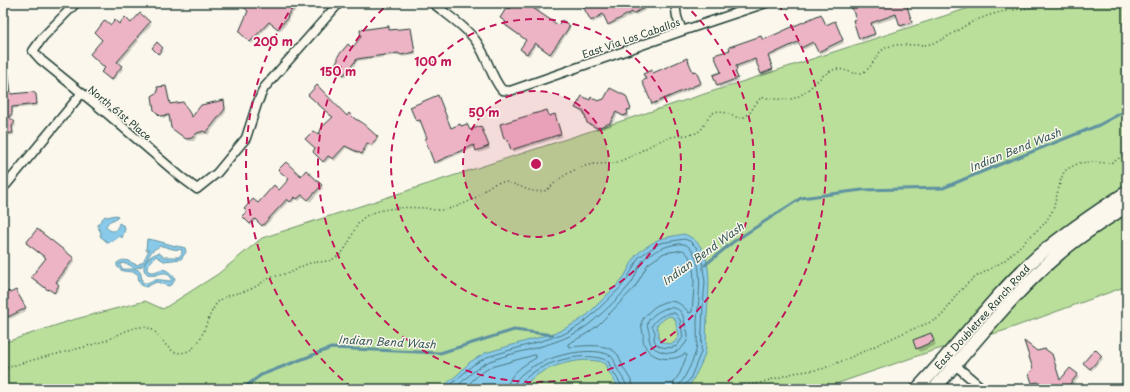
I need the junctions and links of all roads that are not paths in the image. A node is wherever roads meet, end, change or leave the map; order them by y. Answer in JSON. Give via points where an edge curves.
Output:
{"nodes":[{"id":1,"x":76,"y":3,"type":"edge"},
{"id":2,"x":339,"y":3,"type":"edge"},
{"id":3,"x":432,"y":3,"type":"edge"},
{"id":4,"x":675,"y":3,"type":"edge"},
{"id":5,"x":766,"y":3,"type":"edge"},
{"id":6,"x":682,"y":31,"type":"junction"},
{"id":7,"x":81,"y":94,"type":"junction"},
{"id":8,"x":6,"y":185,"type":"dead end"},
{"id":9,"x":1127,"y":192,"type":"edge"},
{"id":10,"x":1127,"y":206,"type":"edge"},
{"id":11,"x":950,"y":361,"type":"junction"},
{"id":12,"x":917,"y":389,"type":"edge"},
{"id":13,"x":934,"y":389,"type":"edge"},
{"id":14,"x":983,"y":389,"type":"edge"}],
"edges":[{"from":1,"to":7,"type":"street","name":"North 61st Place","via":[[33,51]]},
{"from":2,"to":7,"type":"street","name":"North 61st Place","via":[[264,88],[246,138],[217,173],[197,188]]},
{"from":3,"to":6,"type":"street","name":"East Via Los Caballos","via":[[478,44],[496,82],[502,90],[510,91]]},
{"from":4,"to":6,"type":"street"},
{"from":5,"to":6,"type":"street","name":"East Via Los Caballos"},
{"from":7,"to":8,"type":"street"},
{"from":9,"to":11,"type":"main road","name":"East Doubletree Ranch Road","via":[[1072,229],[1037,257],[1006,288]]},
{"from":10,"to":11,"type":"main road","name":"East Doubletree Ranch Road","via":[[1079,238],[1046,265]]},
{"from":11,"to":12,"type":"main road","name":"East Doubletree Ranch Road"},
{"from":11,"to":13,"type":"main road","name":"East Doubletree Ranch Road"},
{"from":11,"to":14,"type":"street"}]}
